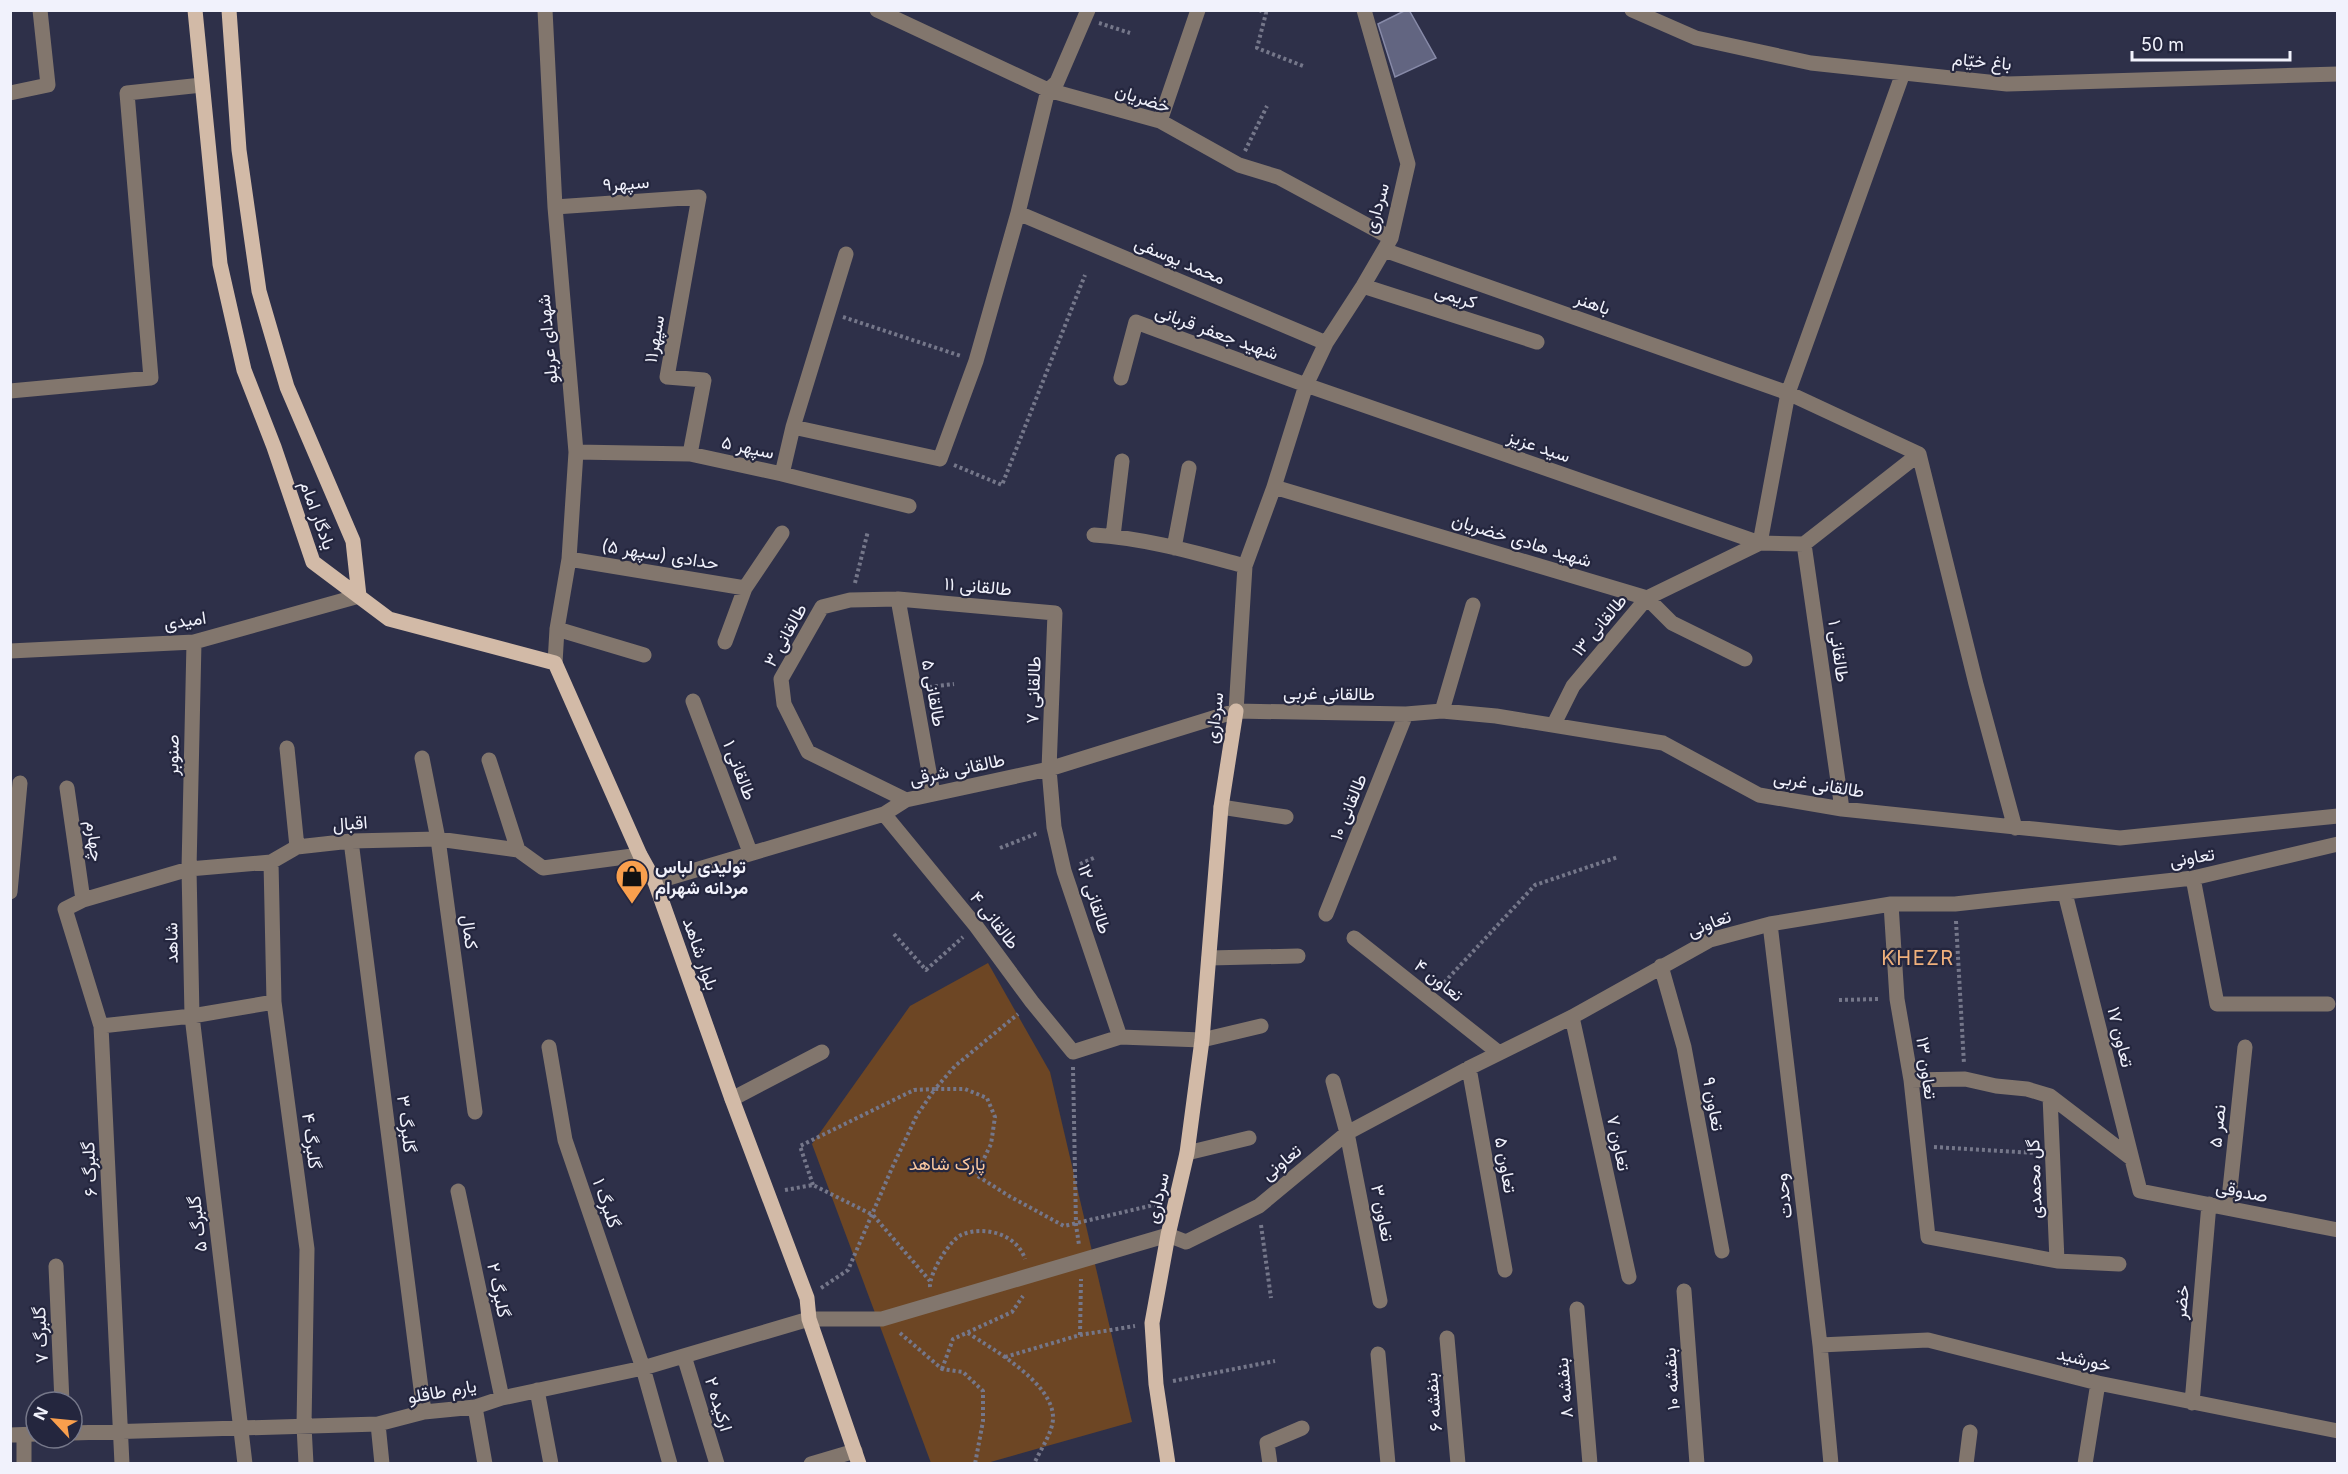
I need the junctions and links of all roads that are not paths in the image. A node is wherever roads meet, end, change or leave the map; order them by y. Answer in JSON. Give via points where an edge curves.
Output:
{"nodes":[{"id":1,"x":40,"y":10,"type":"edge"},
{"id":2,"x":195,"y":10,"type":"edge"},
{"id":3,"x":229,"y":10,"type":"edge"},
{"id":4,"x":545,"y":10,"type":"edge"},
{"id":5,"x":877,"y":10,"type":"edge"},
{"id":6,"x":1198,"y":10,"type":"edge"},
{"id":7,"x":1364,"y":10,"type":"edge"},
{"id":8,"x":1632,"y":10,"type":"edge"},
{"id":9,"x":1087,"y":15,"type":"edge"},
{"id":10,"x":1903,"y":73,"type":"junction"},
{"id":11,"x":2337,"y":74,"type":"edge"},
{"id":12,"x":202,"y":85,"type":"junction"},
{"id":13,"x":1048,"y":90,"type":"junction"},
{"id":14,"x":10,"y":93,"type":"edge"},
{"id":15,"x":1160,"y":122,"type":"junction"},
{"id":16,"x":699,"y":197,"type":"joint"},
{"id":17,"x":555,"y":207,"type":"junction"},
{"id":18,"x":1018,"y":213,"type":"junction"},
{"id":19,"x":1387,"y":244,"type":"junction"},
{"id":20,"x":846,"y":254,"type":"dead end"},
{"id":21,"x":1363,"y":286,"type":"junction"},
{"id":22,"x":1537,"y":342,"type":"dead end"},
{"id":23,"x":1326,"y":343,"type":"junction"},
{"id":24,"x":1121,"y":378,"type":"dead end"},
{"id":25,"x":1306,"y":385,"type":"junction"},
{"id":26,"x":10,"y":391,"type":"edge"},
{"id":27,"x":1788,"y":393,"type":"junction"},
{"id":28,"x":793,"y":426,"type":"junction"},
{"id":29,"x":576,"y":452,"type":"junction"},
{"id":30,"x":690,"y":454,"type":"junction"},
{"id":31,"x":1919,"y":454,"type":"junction"},
{"id":32,"x":1122,"y":461,"type":"dead end"},
{"id":33,"x":1189,"y":468,"type":"dead end"},
{"id":34,"x":782,"y":474,"type":"junction"},
{"id":35,"x":1274,"y":487,"type":"junction"},
{"id":36,"x":909,"y":506,"type":"dead end"},
{"id":37,"x":782,"y":532,"type":"dead end"},
{"id":38,"x":1094,"y":535,"type":"dead end"},
{"id":39,"x":1113,"y":536,"type":"junction"},
{"id":40,"x":1760,"y":543,"type":"junction"},
{"id":41,"x":1804,"y":544,"type":"junction"},
{"id":42,"x":1174,"y":548,"type":"junction"},
{"id":43,"x":569,"y":559,"type":"junction"},
{"id":44,"x":1245,"y":566,"type":"junction"},
{"id":45,"x":745,"y":588,"type":"junction"},
{"id":46,"x":359,"y":596,"type":"junction"},
{"id":47,"x":1647,"y":598,"type":"junction"},
{"id":48,"x":898,"y":599,"type":"junction"},
{"id":49,"x":1473,"y":605,"type":"dead end"},
{"id":50,"x":1055,"y":613,"type":"joint"},
{"id":51,"x":557,"y":628,"type":"junction"},
{"id":52,"x":194,"y":642,"type":"junction"},
{"id":53,"x":725,"y":642,"type":"dead end"},
{"id":54,"x":10,"y":651,"type":"edge"},
{"id":55,"x":644,"y":655,"type":"dead end"},
{"id":56,"x":1745,"y":659,"type":"dead end"},
{"id":57,"x":555,"y":663,"type":"junction"},
{"id":58,"x":693,"y":701,"type":"dead end"},
{"id":59,"x":1236,"y":711,"type":"junction"},
{"id":60,"x":1442,"y":711,"type":"junction"},
{"id":61,"x":1406,"y":714,"type":"junction"},
{"id":62,"x":1554,"y":724,"type":"junction"},
{"id":63,"x":287,"y":748,"type":"dead end"},
{"id":64,"x":422,"y":758,"type":"dead end"},
{"id":65,"x":489,"y":760,"type":"dead end"},
{"id":66,"x":1049,"y":769,"type":"junction"},
{"id":67,"x":20,"y":783,"type":"dead end"},
{"id":68,"x":67,"y":788,"type":"dead end"},
{"id":69,"x":933,"y":794,"type":"junction"},
{"id":70,"x":906,"y":800,"type":"junction"},
{"id":71,"x":1221,"y":807,"type":"junction"},
{"id":72,"x":1842,"y":808,"type":"junction"},
{"id":73,"x":884,"y":814,"type":"junction"},
{"id":74,"x":2337,"y":816,"type":"edge"},
{"id":75,"x":1286,"y":817,"type":"dead end"},
{"id":76,"x":2015,"y":828,"type":"junction"},
{"id":77,"x":438,"y":839,"type":"junction"},
{"id":78,"x":351,"y":841,"type":"junction"},
{"id":79,"x":2337,"y":844,"type":"edge"},
{"id":80,"x":297,"y":847,"type":"junction"},
{"id":81,"x":518,"y":850,"type":"junction"},
{"id":82,"x":750,"y":852,"type":"junction"},
{"id":83,"x":640,"y":855,"type":"junction"},
{"id":84,"x":271,"y":862,"type":"junction"},
{"id":85,"x":189,"y":869,"type":"junction"},
{"id":86,"x":2193,"y":878,"type":"junction"},
{"id":87,"x":655,"y":882,"type":"junction"},
{"id":88,"x":10,"y":892,"type":"edge"},
{"id":89,"x":2065,"y":893,"type":"junction"},
{"id":90,"x":83,"y":900,"type":"junction"},
{"id":91,"x":1891,"y":904,"type":"junction"},
{"id":92,"x":65,"y":909,"type":"joint"},
{"id":93,"x":1326,"y":914,"type":"dead end"},
{"id":94,"x":1770,"y":924,"type":"junction"},
{"id":95,"x":1354,"y":938,"type":"dead end"},
{"id":96,"x":1298,"y":956,"type":"dead end"},
{"id":97,"x":1209,"y":958,"type":"junction"},
{"id":98,"x":1661,"y":966,"type":"junction"},
{"id":99,"x":274,"y":1002,"type":"junction"},
{"id":100,"x":2328,"y":1004,"type":"dead end"},
{"id":101,"x":192,"y":1016,"type":"junction"},
{"id":102,"x":1572,"y":1017,"type":"junction"},
{"id":103,"x":101,"y":1026,"type":"junction"},
{"id":104,"x":1261,"y":1026,"type":"dead end"},
{"id":105,"x":1120,"y":1037,"type":"junction"},
{"id":106,"x":1202,"y":1040,"type":"junction"},
{"id":107,"x":549,"y":1047,"type":"dead end"},
{"id":108,"x":2245,"y":1047,"type":"dead end"},
{"id":109,"x":822,"y":1052,"type":"dead end"},
{"id":110,"x":1499,"y":1053,"type":"junction"},
{"id":111,"x":1469,"y":1068,"type":"junction"},
{"id":112,"x":1911,"y":1080,"type":"junction"},
{"id":113,"x":1333,"y":1081,"type":"dead end"},
{"id":114,"x":2050,"y":1096,"type":"junction"},
{"id":115,"x":732,"y":1099,"type":"junction"},
{"id":116,"x":475,"y":1112,"type":"dead end"},
{"id":117,"x":1347,"y":1133,"type":"junction"},
{"id":118,"x":1249,"y":1138,"type":"dead end"},
{"id":119,"x":1187,"y":1153,"type":"junction"},
{"id":120,"x":2131,"y":1158,"type":"junction"},
{"id":121,"x":458,"y":1191,"type":"dead end"},
{"id":122,"x":2140,"y":1191,"type":"joint"},
{"id":123,"x":2210,"y":1204,"type":"junction"},
{"id":124,"x":2228,"y":1208,"type":"junction"},
{"id":125,"x":2337,"y":1230,"type":"edge"},
{"id":126,"x":1168,"y":1235,"type":"junction"},
{"id":127,"x":1722,"y":1251,"type":"dead end"},
{"id":128,"x":2057,"y":1261,"type":"junction"},
{"id":129,"x":2119,"y":1264,"type":"dead end"},
{"id":130,"x":56,"y":1266,"type":"dead end"},
{"id":131,"x":1505,"y":1270,"type":"dead end"},
{"id":132,"x":1629,"y":1277,"type":"dead end"},
{"id":133,"x":1684,"y":1291,"type":"dead end"},
{"id":134,"x":1380,"y":1301,"type":"dead end"},
{"id":135,"x":1577,"y":1309,"type":"dead end"},
{"id":136,"x":809,"y":1319,"type":"junction"},
{"id":137,"x":1447,"y":1338,"type":"dead end"},
{"id":138,"x":1820,"y":1345,"type":"junction"},
{"id":139,"x":1378,"y":1354,"type":"dead end"},
{"id":140,"x":684,"y":1356,"type":"junction"},
{"id":141,"x":643,"y":1368,"type":"junction"},
{"id":142,"x":2098,"y":1383,"type":"junction"},
{"id":143,"x":61,"y":1390,"type":"edge"},
{"id":144,"x":537,"y":1390,"type":"junction"},
{"id":145,"x":502,"y":1398,"type":"junction"},
{"id":146,"x":2192,"y":1403,"type":"junction"},
{"id":147,"x":475,"y":1407,"type":"junction"},
{"id":148,"x":424,"y":1412,"type":"junction"},
{"id":149,"x":378,"y":1424,"type":"junction"},
{"id":150,"x":304,"y":1426,"type":"junction"},
{"id":151,"x":241,"y":1428,"type":"junction"},
{"id":152,"x":1302,"y":1428,"type":"dead end"},
{"id":153,"x":2337,"y":1431,"type":"edge"},
{"id":154,"x":121,"y":1432,"type":"junction"},
{"id":155,"x":1970,"y":1432,"type":"dead end"},
{"id":156,"x":84,"y":1433,"type":"edge"},
{"id":157,"x":857,"y":1457,"type":"edge"},
{"id":158,"x":122,"y":1464,"type":"edge"},
{"id":159,"x":245,"y":1464,"type":"edge"},
{"id":160,"x":306,"y":1464,"type":"edge"},
{"id":161,"x":382,"y":1464,"type":"edge"},
{"id":162,"x":485,"y":1464,"type":"edge"},
{"id":163,"x":551,"y":1464,"type":"edge"},
{"id":164,"x":670,"y":1464,"type":"edge"},
{"id":165,"x":717,"y":1464,"type":"edge"},
{"id":166,"x":811,"y":1464,"type":"edge"},
{"id":167,"x":1168,"y":1464,"type":"edge"},
{"id":168,"x":1270,"y":1464,"type":"edge"},
{"id":169,"x":1388,"y":1464,"type":"edge"},
{"id":170,"x":1458,"y":1464,"type":"edge"},
{"id":171,"x":1590,"y":1464,"type":"edge"},
{"id":172,"x":1697,"y":1464,"type":"edge"},
{"id":173,"x":1831,"y":1464,"type":"edge"},
{"id":174,"x":1966,"y":1464,"type":"edge"},
{"id":175,"x":2085,"y":1464,"type":"edge"}],
"edges":[{"from":1,"to":14,"type":"street","via":[[48,85]]},
{"from":2,"to":12,"type":"main road","name":"یادگار امام"},
{"from":3,"to":46,"type":"main road","name":"یادگار امام","via":[[239,150],[259,291],[287,387],[353,541]]},
{"from":4,"to":17,"type":"street","name":"شهدای عربلو"},
{"from":5,"to":13,"type":"street","name":"خضریان"},
{"from":6,"to":15,"type":"street"},
{"from":7,"to":19,"type":"street","name":"سرداری","via":[[1408,164]]},
{"from":8,"to":10,"type":"street","name":"باغ خیّام","via":[[1696,38],[1811,63]]},
{"from":9,"to":13,"type":"street","via":[[1057,82]]},
{"from":10,"to":11,"type":"street","name":"باغ خیّام","via":[[2007,84]]},
{"from":10,"to":27,"type":"street"},
{"from":12,"to":26,"type":"street","via":[[127,93],[151,378]]},
{"from":12,"to":46,"type":"main road","name":"یادگار امام","via":[[220,264],[244,370],[313,562]]},
{"from":13,"to":15,"type":"street","name":"خضریان"},
{"from":13,"to":18,"type":"street"},
{"from":15,"to":19,"type":"street","name":"خضریان","via":[[1239,165],[1278,177]]},
{"from":16,"to":17,"type":"street","name":"سپهر۹"},
{"from":16,"to":30,"type":"street","name":"سپهر۱۱","via":[[667,377],[704,380]]},
{"from":17,"to":29,"type":"street","name":"شهدای عربلو"},
{"from":18,"to":23,"type":"street","name":"محمد یوسفی"},
{"from":18,"to":28,"type":"street","via":[[976,361],[940,459]]},
{"from":19,"to":21,"type":"street","name":"سرداری"},
{"from":19,"to":27,"type":"street","name":"باهنر"},
{"from":20,"to":28,"type":"street"},
{"from":21,"to":22,"type":"street","name":"کریمی"},
{"from":21,"to":23,"type":"street","name":"سرداری"},
{"from":23,"to":25,"type":"street","name":"سرداری"},
{"from":24,"to":25,"type":"street","name":"شهید جعفر قربانی","via":[[1136,322]]},
{"from":25,"to":35,"type":"street","name":"سرداری"},
{"from":25,"to":40,"type":"street","name":"سید عزیز"},
{"from":27,"to":31,"type":"street","name":"باهنر"},
{"from":27,"to":40,"type":"street"},
{"from":28,"to":34,"type":"street"},
{"from":29,"to":30,"type":"street","name":"سپهر ۵"},
{"from":29,"to":43,"type":"street","name":"شهدای عربلو"},
{"from":30,"to":34,"type":"street","name":"سپهر ۵"},
{"from":31,"to":41,"type":"street"},
{"from":31,"to":76,"type":"street"},
{"from":32,"to":39,"type":"street"},
{"from":33,"to":42,"type":"street"},
{"from":34,"to":36,"type":"street","name":"سپهر ۵"},
{"from":35,"to":44,"type":"street","name":"سرداری"},
{"from":35,"to":47,"type":"street","name":"شهید هادی خضریان"},
{"from":37,"to":45,"type":"street"},
{"from":38,"to":39,"type":"street"},
{"from":39,"to":42,"type":"street"},
{"from":40,"to":41,"type":"street"},
{"from":40,"to":47,"type":"street","name":"طالقانی ۱۳"},
{"from":41,"to":72,"type":"street","name":"طالقانی ۱"},
{"from":42,"to":44,"type":"street"},
{"from":43,"to":45,"type":"street","name":"حدادی (سپهر ۵)"},
{"from":43,"to":51,"type":"street","name":"شهدای عربلو"},
{"from":44,"to":59,"type":"street","name":"سرداری"},
{"from":45,"to":53,"type":"street"},
{"from":46,"to":52,"type":"street","name":"امیدی"},
{"from":46,"to":57,"type":"main road","via":[[389,619]]},
{"from":47,"to":56,"type":"street","name":"شهید هادی خضریان","via":[[1672,623]]},
{"from":47,"to":62,"type":"street","name":"طالقانی ۱۳","via":[[1573,686]]},
{"from":48,"to":50,"type":"street","name":"طالقانی ۱۱"},
{"from":48,"to":69,"type":"street","name":"طالقانی ۵"},
{"from":48,"to":70,"type":"street","name":"طالقانی ۳","via":[[850,600],[822,607],[781,679],[784,704],[808,752]]},
{"from":49,"to":60,"type":"street"},
{"from":50,"to":66,"type":"street","name":"طالقانی ۷"},
{"from":51,"to":55,"type":"street"},
{"from":51,"to":57,"type":"street","name":"شهدای عربلو"},
{"from":52,"to":54,"type":"street","name":"امیدی"},
{"from":52,"to":85,"type":"street","name":"صنوبر"},
{"from":57,"to":83,"type":"main road","name":"بلوار شاهد"},
{"from":58,"to":82,"type":"street","name":"طالقانی ۱"},
{"from":59,"to":61,"type":"street","name":"طالقانی غربی"},
{"from":59,"to":66,"type":"street","name":"طالقانی شرقی"},
{"from":59,"to":71,"type":"main road","name":"سرداری"},
{"from":60,"to":61,"type":"street","name":"طالقانی غربی"},
{"from":60,"to":62,"type":"street","name":"طالقانی غربی"},
{"from":61,"to":93,"type":"street","name":"طالقانی ۱۰"},
{"from":62,"to":72,"type":"street","name":"طالقانی غربی","via":[[1663,743],[1759,795]]},
{"from":63,"to":80,"type":"street"},
{"from":64,"to":77,"type":"street","name":"کمال"},
{"from":65,"to":81,"type":"street"},
{"from":66,"to":69,"type":"street","name":"طالقانی شرقی"},
{"from":66,"to":105,"type":"street","name":"طالقانی ۱۲","via":[[1054,827],[1065,871]]},
{"from":67,"to":88,"type":"street"},
{"from":68,"to":90,"type":"street","name":"چهارم"},
{"from":69,"to":70,"type":"street","name":"طالقانی شرقی"},
{"from":70,"to":73,"type":"street","name":"طالقانی شرقی"},
{"from":71,"to":75,"type":"street"},
{"from":71,"to":97,"type":"main road","name":"سرداری"},
{"from":72,"to":76,"type":"street","name":"طالقانی غربی"},
{"from":73,"to":82,"type":"street","name":"طالقانی شرقی"},
{"from":73,"to":105,"type":"street","name":"طالقانی ۴","via":[[1073,1052]]},
{"from":74,"to":76,"type":"street","name":"طالقانی غربی","via":[[2120,838]]},
{"from":77,"to":78,"type":"street","name":"اقبال"},
{"from":77,"to":81,"type":"street","name":"اقبال"},
{"from":77,"to":116,"type":"street","name":"کمال"},
{"from":78,"to":80,"type":"street","name":"اقبال"},
{"from":78,"to":148,"type":"street","name":"گلبرگ ۳"},
{"from":79,"to":86,"type":"street","name":"تعاونی"},
{"from":80,"to":84,"type":"street","name":"اقبال"},
{"from":81,"to":83,"type":"street","name":"اقبال","via":[[543,868]]},
{"from":82,"to":87,"type":"street","name":"طالقانی شرقی"},
{"from":83,"to":87,"type":"main road","name":"بلوار شاهد"},
{"from":84,"to":85,"type":"street","name":"اقبال"},
{"from":84,"to":99,"type":"street","name":"گلبرگ ۴"},
{"from":85,"to":90,"type":"street","name":"اقبال"},
{"from":85,"to":101,"type":"street","name":"شاهد"},
{"from":86,"to":89,"type":"street","name":"تعاونی"},
{"from":86,"to":100,"type":"street","via":[[2217,1004]]},
{"from":87,"to":115,"type":"main road","name":"بلوار شاهد"},
{"from":89,"to":91,"type":"street","name":"تعاونی","via":[[1955,904]]},
{"from":89,"to":120,"type":"street","name":"تعاون ۱۷"},
{"from":90,"to":92,"type":"street","name":"اقبال"},
{"from":91,"to":94,"type":"street","name":"تعاونی"},
{"from":91,"to":112,"type":"street","name":"تعاون ۱۳","via":[[1897,999]]},
{"from":92,"to":103,"type":"street","name":"گلبرگ ۶"},
{"from":94,"to":98,"type":"street","name":"تعاونی","via":[[1710,940]]},
{"from":94,"to":138,"type":"street","name":"وحدت"},
{"from":95,"to":110,"type":"street","name":"تعاون ۴"},
{"from":96,"to":97,"type":"street"},
{"from":97,"to":106,"type":"main road","name":"سرداری"},
{"from":98,"to":102,"type":"street","name":"تعاونی"},
{"from":98,"to":127,"type":"street","name":"تعاون ۹","via":[[1684,1047]]},
{"from":99,"to":101,"type":"street"},
{"from":99,"to":150,"type":"street","name":"گلبرگ ۴","via":[[307,1249]]},
{"from":101,"to":103,"type":"street"},
{"from":101,"to":151,"type":"street","name":"گلبرگ ۵"},
{"from":102,"to":110,"type":"street","name":"تعاونی"},
{"from":102,"to":132,"type":"street","name":"تعاون ۷"},
{"from":103,"to":154,"type":"street","name":"گلبرگ ۶"},
{"from":104,"to":106,"type":"street"},
{"from":105,"to":106,"type":"street"},
{"from":106,"to":119,"type":"main road","name":"سرداری"},
{"from":107,"to":141,"type":"street","name":"گلبرگ ۱","via":[[565,1140]]},
{"from":108,"to":124,"type":"street","name":"نصر ۵"},
{"from":109,"to":115,"type":"street"},
{"from":110,"to":111,"type":"street","name":"تعاونی"},
{"from":111,"to":117,"type":"street","name":"تعاونی"},
{"from":111,"to":131,"type":"street","name":"تعاون ۵"},
{"from":112,"to":114,"type":"street","via":[[1965,1079]]},
{"from":112,"to":128,"type":"street","name":"تعاون ۱۳","via":[[1928,1237]]},
{"from":113,"to":117,"type":"street","name":"تعاون ۳"},
{"from":114,"to":120,"type":"street"},
{"from":114,"to":128,"type":"street","name":"گل محمدی"},
{"from":115,"to":136,"type":"main road","name":"بلوار شاهد","via":[[807,1298]]},
{"from":117,"to":126,"type":"street","name":"تعاونی","via":[[1259,1206],[1186,1242]]},
{"from":117,"to":134,"type":"street","name":"تعاون ۳"},
{"from":118,"to":119,"type":"street"},
{"from":119,"to":126,"type":"main road","name":"سرداری"},
{"from":120,"to":122,"type":"street","name":"تعاون ۱۷"},
{"from":121,"to":145,"type":"street","name":"گلبرگ ۲"},
{"from":122,"to":123,"type":"street","name":"صدوقی"},
{"from":123,"to":124,"type":"street","name":"صدوقی"},
{"from":123,"to":146,"type":"street","name":"خضر"},
{"from":124,"to":125,"type":"street","name":"صدوقی"},
{"from":126,"to":136,"type":"street","name":"یارم طاقلو","via":[[882,1319]]},
{"from":126,"to":167,"type":"main road","name":"سرداری","via":[[1152,1323]]},
{"from":128,"to":129,"type":"street"},
{"from":130,"to":143,"type":"street","name":"گلبرگ ۷"},
{"from":133,"to":172,"type":"street","name":"بنفشه ۱۰"},
{"from":135,"to":171,"type":"street","name":"بنفشه ۸"},
{"from":136,"to":140,"type":"street","name":"یارم طاقلو"},
{"from":136,"to":157,"type":"main road","name":"بلوار شاهد"},
{"from":137,"to":170,"type":"street","name":"بنفشه ۶"},
{"from":138,"to":142,"type":"street","name":"خورشید","via":[[1928,1340]]},
{"from":138,"to":173,"type":"street","name":"وحدت"},
{"from":139,"to":169,"type":"street"},
{"from":140,"to":141,"type":"street","name":"یارم طاقلو"},
{"from":140,"to":165,"type":"street","name":"ارکیده ۲"},
{"from":141,"to":144,"type":"street","name":"یارم طاقلو"},
{"from":141,"to":164,"type":"street","name":"گلبرگ ۱"},
{"from":142,"to":146,"type":"street","name":"خورشید"},
{"from":142,"to":175,"type":"street"},
{"from":144,"to":145,"type":"street","name":"یارم طاقلو"},
{"from":144,"to":163,"type":"street"},
{"from":145,"to":147,"type":"street","name":"یارم طاقلو"},
{"from":146,"to":153,"type":"street","name":"خورشید"},
{"from":147,"to":148,"type":"street","name":"یارم طاقلو"},
{"from":147,"to":162,"type":"street"},
{"from":148,"to":149,"type":"street","name":"یارم طاقلو"},
{"from":149,"to":150,"type":"street","name":"یارم طاقلو"},
{"from":149,"to":161,"type":"street"},
{"from":150,"to":151,"type":"street","name":"یارم طاقلو"},
{"from":150,"to":160,"type":"street","name":"گلبرگ ۴"},
{"from":151,"to":154,"type":"street","name":"یارم طاقلو"},
{"from":151,"to":159,"type":"street","name":"گلبرگ ۵"},
{"from":152,"to":168,"type":"street","via":[[1267,1443]]},
{"from":154,"to":156,"type":"street","name":"یارم طاقلو"},
{"from":154,"to":158,"type":"street","name":"گلبرگ ۶"},
{"from":155,"to":174,"type":"street"},
{"from":157,"to":166,"type":"street"}]}
